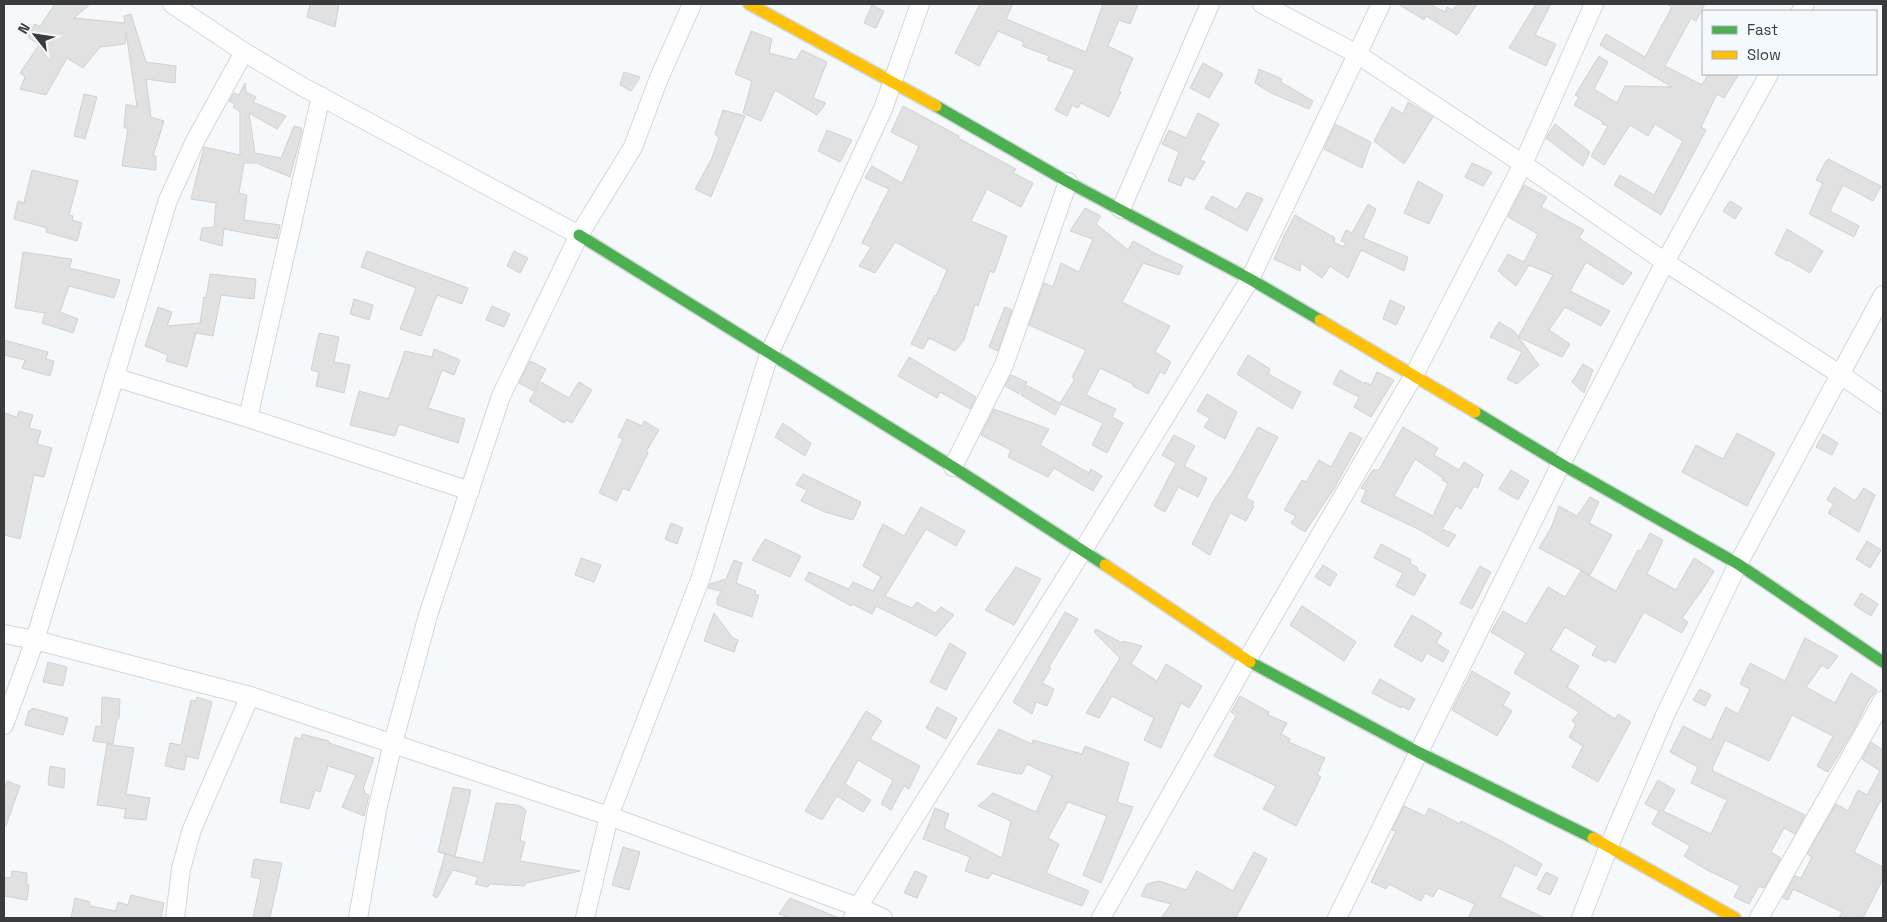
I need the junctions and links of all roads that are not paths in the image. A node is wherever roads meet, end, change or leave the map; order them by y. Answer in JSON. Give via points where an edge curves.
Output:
{"nodes":[{"id":1,"x":172,"y":4,"type":"edge"},
{"id":2,"x":692,"y":4,"type":"edge"},
{"id":3,"x":749,"y":4,"type":"edge"},
{"id":4,"x":920,"y":4,"type":"edge"},
{"id":5,"x":1210,"y":4,"type":"edge"},
{"id":6,"x":1262,"y":4,"type":"edge"},
{"id":7,"x":1381,"y":4,"type":"edge"},
{"id":8,"x":1594,"y":4,"type":"edge"},
{"id":9,"x":244,"y":52,"type":"junction"},
{"id":10,"x":1357,"y":54,"type":"junction"},
{"id":11,"x":1768,"y":75,"type":"edge"},
{"id":12,"x":892,"y":81,"type":"junction"},
{"id":13,"x":321,"y":96,"type":"junction"},
{"id":14,"x":1523,"y":164,"type":"junction"},
{"id":15,"x":1068,"y":182,"type":"junction"},
{"id":16,"x":1121,"y":209,"type":"junction"},
{"id":17,"x":579,"y":235,"type":"junction"},
{"id":18,"x":1665,"y":262,"type":"junction"},
{"id":19,"x":1250,"y":280,"type":"junction"},
{"id":20,"x":1883,"y":295,"type":"edge"},
{"id":21,"x":769,"y":354,"type":"junction"},
{"id":22,"x":1414,"y":375,"type":"junction"},
{"id":23,"x":1841,"y":375,"type":"junction"},
{"id":24,"x":114,"y":376,"type":"junction"},
{"id":25,"x":1883,"y":404,"type":"edge"},
{"id":26,"x":248,"y":418,"type":"junction"},
{"id":27,"x":1561,"y":464,"type":"junction"},
{"id":28,"x":953,"y":467,"type":"junction"},
{"id":29,"x":470,"y":491,"type":"junction"},
{"id":30,"x":1083,"y":550,"type":"junction"},
{"id":31,"x":1738,"y":564,"type":"junction"},
{"id":32,"x":4,"y":634,"type":"edge"},
{"id":33,"x":35,"y":640,"type":"junction"},
{"id":34,"x":1247,"y":660,"type":"junction"},
{"id":35,"x":1883,"y":662,"type":"edge"},
{"id":36,"x":250,"y":696,"type":"junction"},
{"id":37,"x":1883,"y":700,"type":"edge"},
{"id":38,"x":4,"y":725,"type":"edge"},
{"id":39,"x":393,"y":743,"type":"junction"},
{"id":40,"x":1418,"y":752,"type":"junction"},
{"id":41,"x":609,"y":816,"type":"junction"},
{"id":42,"x":1608,"y":846,"type":"junction"},
{"id":43,"x":856,"y":913,"type":"edge"},
{"id":44,"x":175,"y":918,"type":"edge"},
{"id":45,"x":358,"y":918,"type":"edge"},
{"id":46,"x":585,"y":918,"type":"edge"},
{"id":47,"x":883,"y":918,"type":"edge"},
{"id":48,"x":1101,"y":918,"type":"edge"},
{"id":49,"x":1337,"y":918,"type":"edge"},
{"id":50,"x":1581,"y":918,"type":"edge"},
{"id":51,"x":1735,"y":918,"type":"edge"},
{"id":52,"x":1759,"y":918,"type":"edge"}],
"edges":[{"from":1,"to":9,"type":"street"},
{"from":2,"to":17,"type":"street","via":[[633,147]]},
{"from":3,"to":12,"type":"street"},
{"from":4,"to":12,"type":"street"},
{"from":5,"to":16,"type":"street"},
{"from":6,"to":10,"type":"street"},
{"from":7,"to":10,"type":"street"},
{"from":8,"to":14,"type":"street"},
{"from":9,"to":13,"type":"street"},
{"from":9,"to":24,"type":"street","via":[[195,141],[168,200]]},
{"from":10,"to":14,"type":"street"},
{"from":10,"to":19,"type":"street"},
{"from":11,"to":18,"type":"street"},
{"from":12,"to":15,"type":"street"},
{"from":12,"to":21,"type":"street"},
{"from":13,"to":17,"type":"street"},
{"from":13,"to":26,"type":"street"},
{"from":14,"to":18,"type":"street"},
{"from":14,"to":22,"type":"street"},
{"from":15,"to":16,"type":"street"},
{"from":15,"to":28,"type":"street","via":[[1004,365]]},
{"from":16,"to":19,"type":"street"},
{"from":17,"to":21,"type":"street"},
{"from":17,"to":29,"type":"street","via":[[501,396]]},
{"from":18,"to":23,"type":"street"},
{"from":18,"to":27,"type":"street"},
{"from":19,"to":22,"type":"street"},
{"from":19,"to":30,"type":"street"},
{"from":20,"to":23,"type":"street"},
{"from":21,"to":28,"type":"street"},
{"from":21,"to":41,"type":"street","via":[[701,577]]},
{"from":22,"to":27,"type":"street"},
{"from":22,"to":34,"type":"street"},
{"from":23,"to":25,"type":"street"},
{"from":23,"to":31,"type":"street"},
{"from":24,"to":26,"type":"street"},
{"from":24,"to":33,"type":"street"},
{"from":26,"to":29,"type":"street"},
{"from":27,"to":31,"type":"street"},
{"from":27,"to":40,"type":"street"},
{"from":28,"to":30,"type":"street"},
{"from":29,"to":39,"type":"street","via":[[429,612]]},
{"from":30,"to":34,"type":"street"},
{"from":30,"to":43,"type":"street"},
{"from":31,"to":35,"type":"street"},
{"from":31,"to":42,"type":"street","via":[[1666,713]]},
{"from":32,"to":33,"type":"street"},
{"from":33,"to":36,"type":"street"},
{"from":33,"to":38,"type":"street"},
{"from":34,"to":40,"type":"street"},
{"from":34,"to":48,"type":"street"},
{"from":36,"to":39,"type":"street"},
{"from":36,"to":44,"type":"street","via":[[192,829],[181,869]]},
{"from":37,"to":52,"type":"street"},
{"from":39,"to":41,"type":"street"},
{"from":39,"to":45,"type":"street","via":[[377,810]]},
{"from":40,"to":42,"type":"street"},
{"from":40,"to":49,"type":"street"},
{"from":41,"to":43,"type":"street"},
{"from":41,"to":46,"type":"street"},
{"from":42,"to":50,"type":"street"},
{"from":42,"to":51,"type":"street"},
{"from":43,"to":47,"type":"street"}]}
